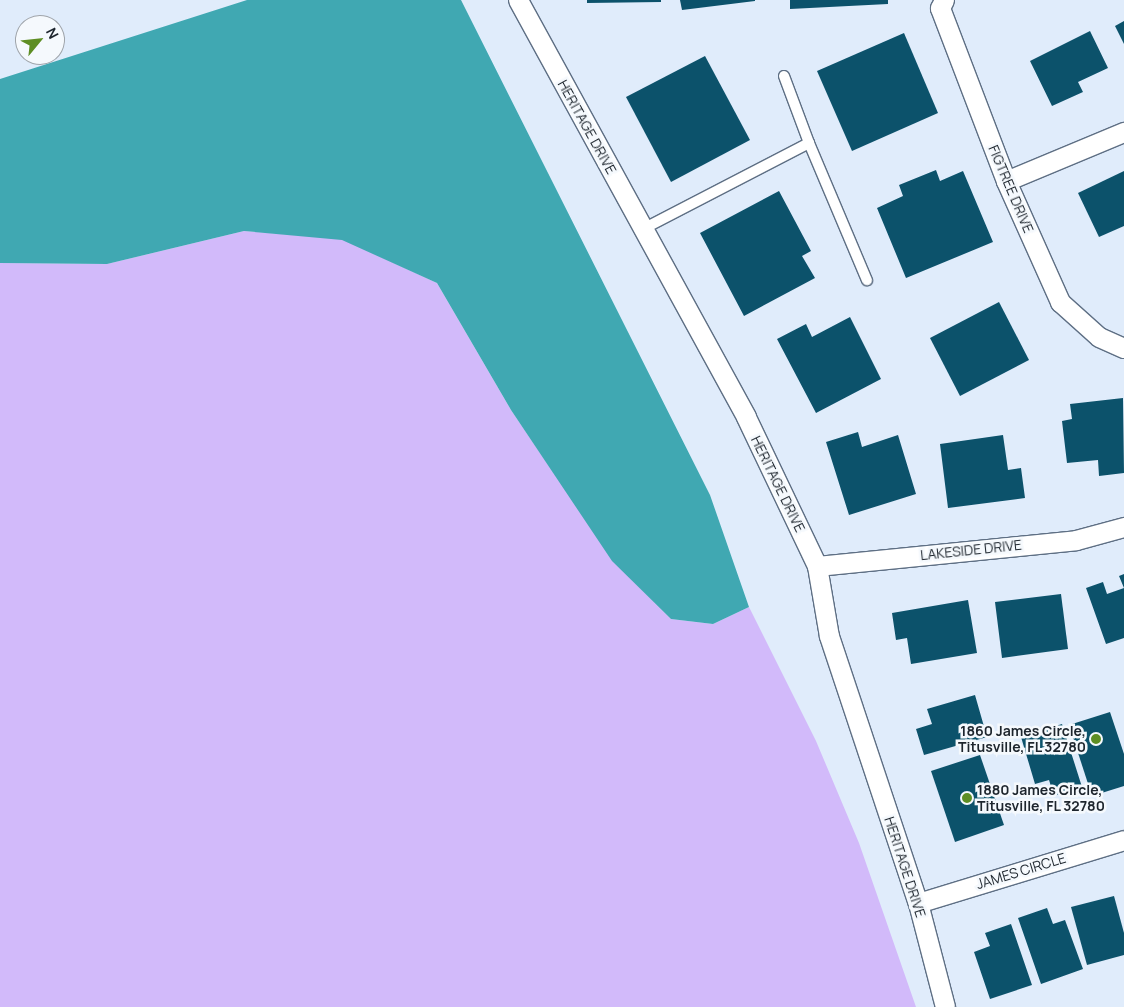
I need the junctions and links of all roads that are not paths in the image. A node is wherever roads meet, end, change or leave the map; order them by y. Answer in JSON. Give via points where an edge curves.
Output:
{"nodes":[{"id":1,"x":518,"y":0,"type":"edge"},
{"id":2,"x":944,"y":0,"type":"edge"},
{"id":3,"x":784,"y":76,"type":"dead end"},
{"id":4,"x":1124,"y":132,"type":"edge"},
{"id":5,"x":809,"y":143,"type":"junction"},
{"id":6,"x":1006,"y":181,"type":"junction"},
{"id":7,"x":643,"y":229,"type":"junction"},
{"id":8,"x":867,"y":280,"type":"dead end"},
{"id":9,"x":1124,"y":348,"type":"edge"},
{"id":10,"x":1124,"y":527,"type":"edge"},
{"id":11,"x":817,"y":566,"type":"junction"},
{"id":12,"x":1124,"y":840,"type":"edge"},
{"id":13,"x":918,"y":903,"type":"junction"},
{"id":14,"x":945,"y":1007,"type":"edge"}],
"edges":[{"from":1,"to":7,"type":"street","name":"HERITAGE DRIVE"},
{"from":2,"to":6,"type":"street","name":"FIGTREE DRIVE","via":[[940,8]]},
{"from":3,"to":5,"type":"lane"},
{"from":4,"to":6,"type":"street"},
{"from":5,"to":7,"type":"lane"},
{"from":5,"to":8,"type":"lane"},
{"from":6,"to":9,"type":"street","name":"FIGTREE DRIVE","via":[[1060,302],[1099,337]]},
{"from":7,"to":11,"type":"street","name":"HERITAGE DRIVE","via":[[746,417]]},
{"from":10,"to":11,"type":"street","name":"LAKESIDE DRIVE","via":[[1076,540]]},
{"from":11,"to":13,"type":"street","name":"HERITAGE DRIVE","via":[[829,636]]},
{"from":12,"to":13,"type":"street","name":"JAMES CIRCLE"},
{"from":13,"to":14,"type":"street","name":"HERITAGE DRIVE"}]}
